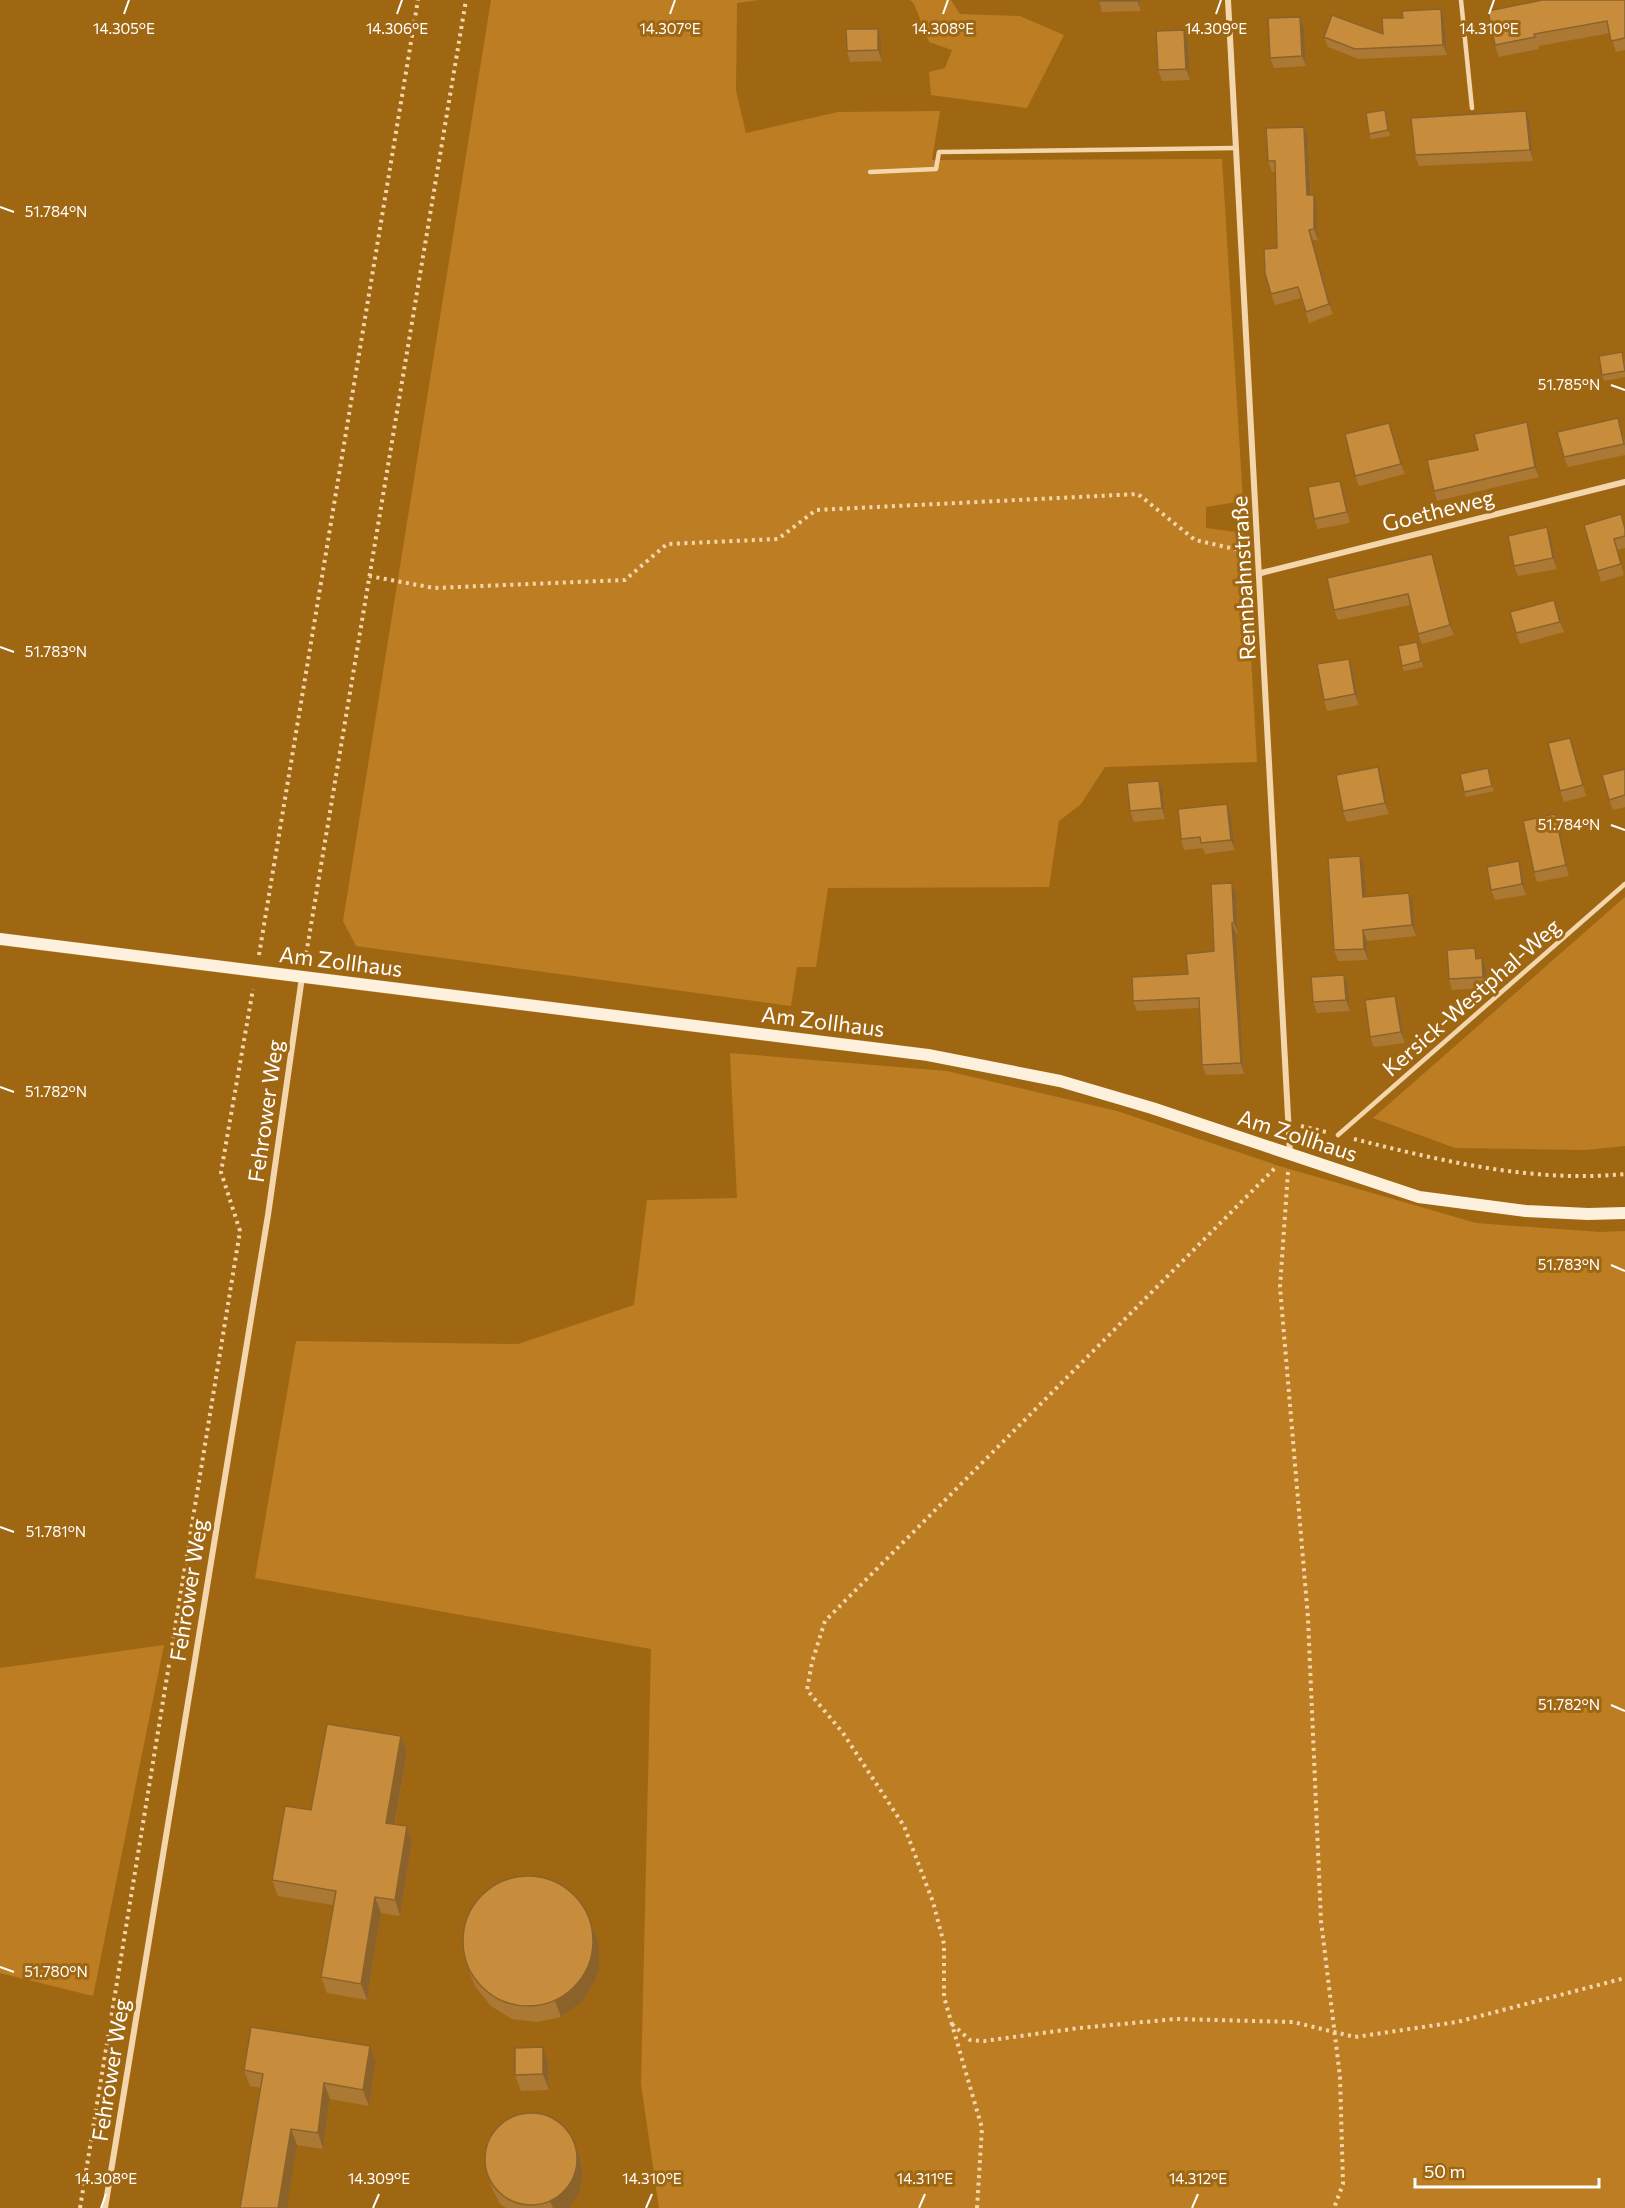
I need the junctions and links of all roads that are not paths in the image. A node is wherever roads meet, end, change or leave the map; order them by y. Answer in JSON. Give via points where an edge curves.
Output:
{"nodes":[{"id":1,"x":1228,"y":0,"type":"edge"},
{"id":2,"x":1461,"y":0,"type":"edge"},
{"id":3,"x":1472,"y":108,"type":"dead end"},
{"id":4,"x":1236,"y":148,"type":"junction"},
{"id":5,"x":870,"y":172,"type":"dead end"},
{"id":6,"x":1625,"y":482,"type":"edge"},
{"id":7,"x":1261,"y":573,"type":"junction"},
{"id":8,"x":1625,"y":884,"type":"edge"},
{"id":9,"x":0,"y":939,"type":"edge"},
{"id":10,"x":302,"y":977,"type":"junction"},
{"id":11,"x":1338,"y":1135,"type":"road end"},
{"id":12,"x":1290,"y":1154,"type":"junction"},
{"id":13,"x":1625,"y":1213,"type":"edge"},
{"id":14,"x":105,"y":2208,"type":"edge"}],
"edges":[{"from":1,"to":4,"type":"street","name":"Rennbahnstraße"},
{"from":2,"to":3,"type":"lane"},
{"from":4,"to":5,"type":"lane","via":[[939,152],[936,169]]},
{"from":4,"to":7,"type":"street","name":"Rennbahnstraße"},
{"from":6,"to":7,"type":"street","name":"Goetheweg"},
{"from":7,"to":12,"type":"street","name":"Rennbahnstraße"},
{"from":8,"to":11,"type":"lane","name":"Kersick-Westphal-Weg"},
{"from":9,"to":10,"type":"street","name":"Am Zollhaus"},
{"from":10,"to":12,"type":"street","name":"Am Zollhaus","via":[[928,1055],[1060,1081]]},
{"from":10,"to":14,"type":"street","name":"Fehrower Weg","via":[[268,1215]]},
{"from":12,"to":13,"type":"street","name":"Am Zollhaus","via":[[1419,1197],[1526,1211]]}]}
